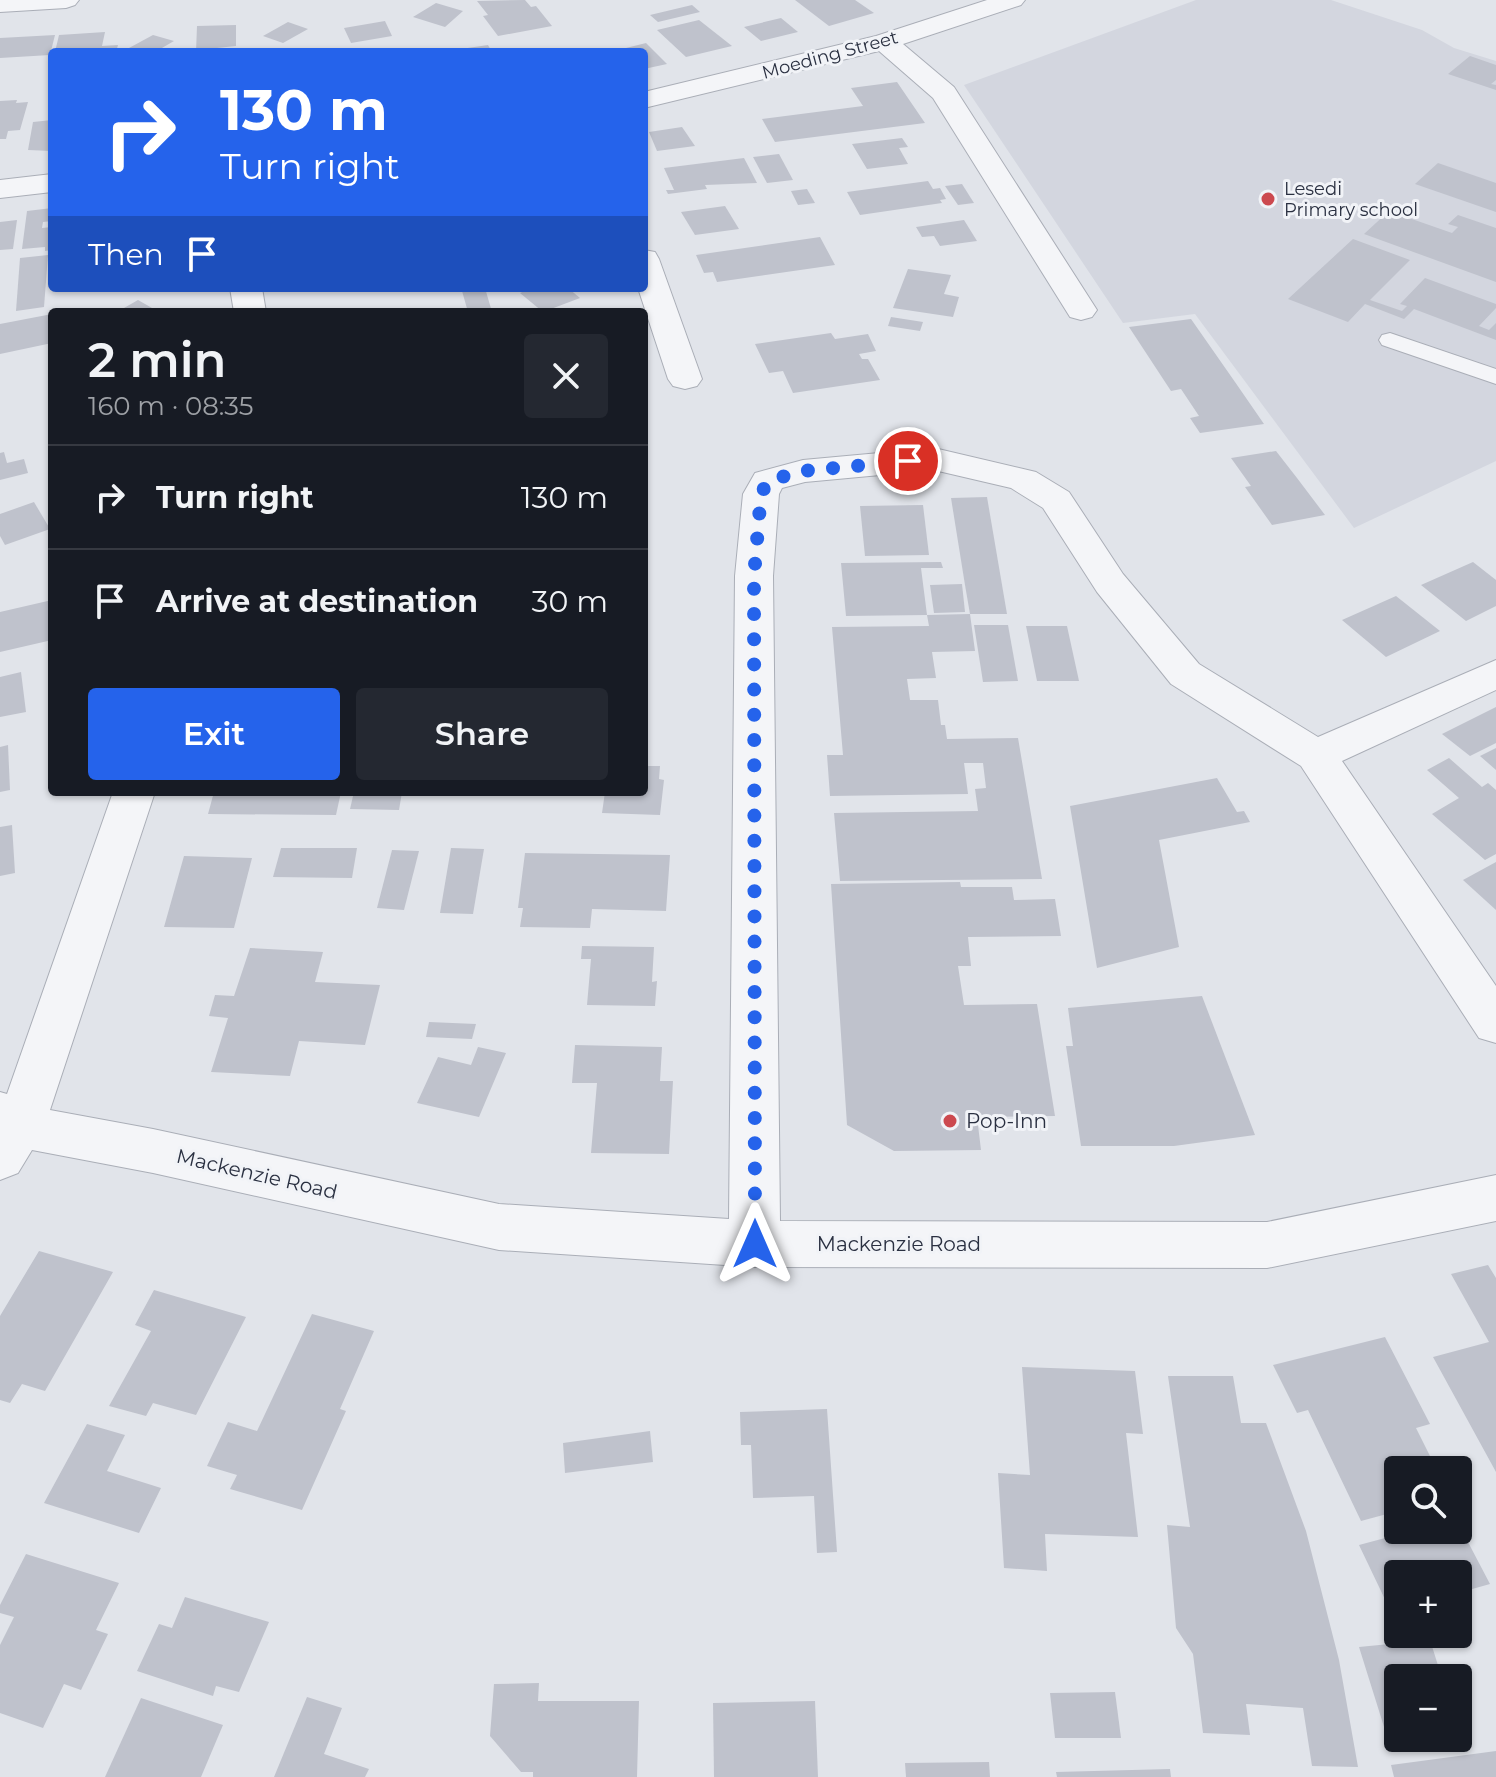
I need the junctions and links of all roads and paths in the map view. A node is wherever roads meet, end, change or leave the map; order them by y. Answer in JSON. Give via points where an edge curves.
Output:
{"nodes":[{"id":1,"x":66,"y":0,"type":"edge"},
{"id":2,"x":1012,"y":0,"type":"edge"},
{"id":3,"x":0,"y":4,"type":"edge"},
{"id":4,"x":884,"y":42,"type":"junction"},
{"id":5,"x":648,"y":99,"type":"edge"},
{"id":6,"x":48,"y":183,"type":"edge"},
{"id":7,"x":0,"y":189,"type":"edge"},
{"id":8,"x":648,"y":271,"type":"edge"},
{"id":9,"x":1081,"y":310,"type":"dead end"},
{"id":10,"x":1390,"y":340,"type":"dead end"},
{"id":11,"x":1496,"y":377,"type":"edge"},
{"id":12,"x":685,"y":379,"type":"dead end"},
{"id":13,"x":1496,"y":674,"type":"edge"},
{"id":14,"x":1316,"y":755,"type":"junction"},
{"id":15,"x":133,"y":796,"type":"edge"},
{"id":16,"x":1496,"y":1024,"type":"edge"},
{"id":17,"x":7,"y":1132,"type":"edge"},
{"id":18,"x":1496,"y":1198,"type":"edge"},
{"id":19,"x":755,"y":1244,"type":"junction"}],
"edges":[{"from":1,"to":3,"type":"street"},
{"from":2,"to":4,"type":"street","name":"Moeding Street"},
{"from":4,"to":5,"type":"street","name":"Moeding Street"},
{"from":4,"to":9,"type":"street","via":[[944,93]]},
{"from":6,"to":7,"type":"street"},
{"from":8,"to":12,"type":"street"},
{"from":10,"to":11,"type":"lane"},
{"from":13,"to":14,"type":"street"},
{"from":14,"to":16,"type":"street"},
{"from":14,"to":19,"type":"street","via":[[1185,674],[1110,583],[1056,500],[1023,480],[934,459],[803,471],[768,481],[761,494],[754,576]]},
{"from":15,"to":17,"type":"street"},
{"from":17,"to":19,"type":"street","name":"Mackenzie Road","via":[[153,1151],[499,1227]]},
{"from":18,"to":19,"type":"street","name":"Mackenzie Road","via":[[1267,1245]]}]}
